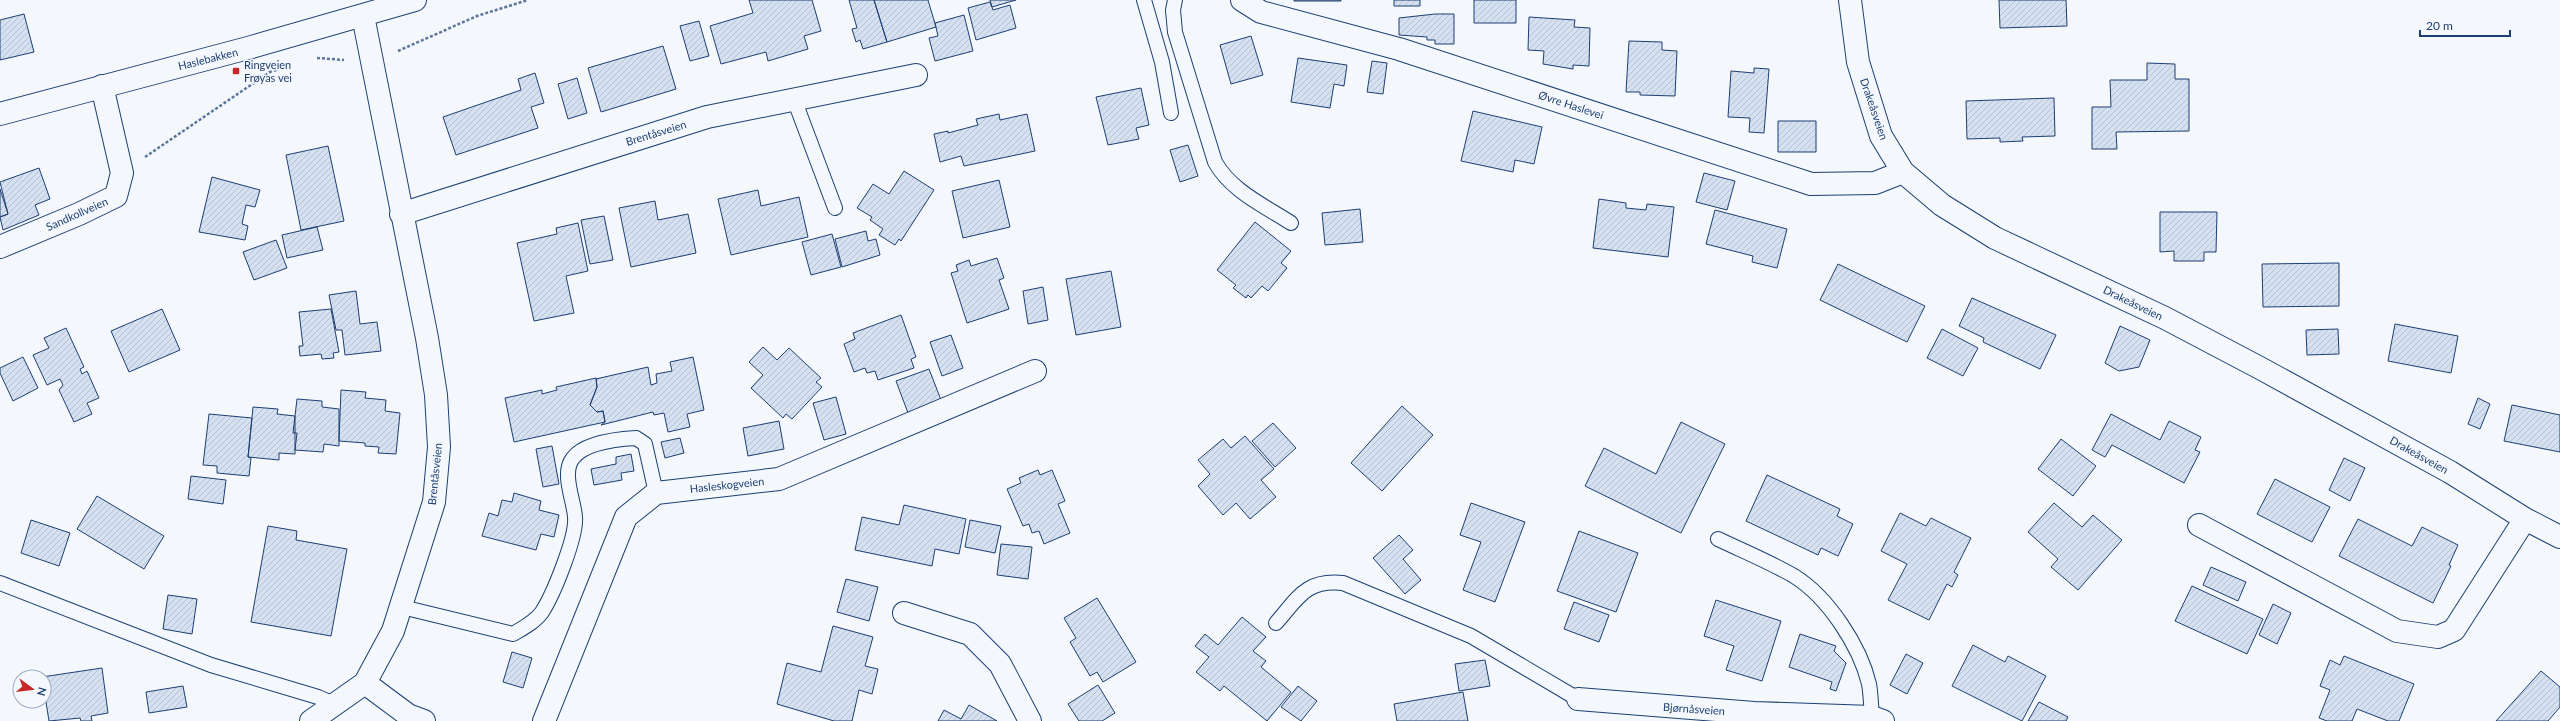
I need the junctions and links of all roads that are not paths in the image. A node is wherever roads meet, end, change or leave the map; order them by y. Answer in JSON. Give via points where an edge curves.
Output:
{"nodes":[{"id":1,"x":415,"y":0,"type":"edge"},
{"id":2,"x":1144,"y":0,"type":"edge"},
{"id":3,"x":1175,"y":0,"type":"edge"},
{"id":4,"x":1242,"y":0,"type":"edge"},
{"id":5,"x":1850,"y":0,"type":"edge"},
{"id":6,"x":364,"y":16,"type":"junction"},
{"id":7,"x":916,"y":75,"type":"dead end"},
{"id":8,"x":102,"y":86,"type":"junction"},
{"id":9,"x":794,"y":99,"type":"junction"},
{"id":10,"x":1171,"y":113,"type":"dead end"},
{"id":11,"x":0,"y":114,"type":"edge"},
{"id":12,"x":1903,"y":172,"type":"junction"},
{"id":13,"x":835,"y":208,"type":"dead end"},
{"id":14,"x":401,"y":214,"type":"junction"},
{"id":15,"x":1291,"y":223,"type":"dead end"},
{"id":16,"x":0,"y":247,"type":"edge"},
{"id":17,"x":1035,"y":371,"type":"dead end"},
{"id":18,"x":656,"y":493,"type":"junction"},
{"id":19,"x":2525,"y":519,"type":"junction"},
{"id":20,"x":2199,"y":525,"type":"dead end"},
{"id":21,"x":2560,"y":537,"type":"edge"},
{"id":22,"x":1718,"y":539,"type":"dead end"},
{"id":23,"x":0,"y":583,"type":"edge"},
{"id":24,"x":402,"y":607,"type":"junction"},
{"id":25,"x":904,"y":614,"type":"dead end"},
{"id":26,"x":1276,"y":623,"type":"dead end"},
{"id":27,"x":365,"y":684,"type":"junction"},
{"id":28,"x":1578,"y":699,"type":"joint"},
{"id":29,"x":334,"y":704,"type":"junction"},
{"id":30,"x":1754,"y":717,"type":"edge"},
{"id":31,"x":1877,"y":719,"type":"edge"},
{"id":32,"x":311,"y":721,"type":"edge"},
{"id":33,"x":424,"y":721,"type":"edge"},
{"id":34,"x":544,"y":721,"type":"edge"},
{"id":35,"x":1030,"y":721,"type":"edge"}],
"edges":[{"from":1,"to":6,"type":"street","name":"Haslebakken"},
{"from":2,"to":10,"type":"lane","via":[[1162,62]]},
{"from":3,"to":15,"type":"lane","via":[[1175,32],[1215,162],[1231,184]]},
{"from":4,"to":12,"type":"street","name":"Øvre Haslevei","via":[[1261,12],[1399,49],[1811,184],[1875,183]]},
{"from":5,"to":12,"type":"street","name":"Drakeåsveien","via":[[1858,62],[1881,136]]},
{"from":6,"to":8,"type":"street","name":"Haslebakken"},
{"from":6,"to":14,"type":"street","name":"Brentåsveien"},
{"from":7,"to":9,"type":"street","name":"Brentåsveien"},
{"from":8,"to":11,"type":"street","name":"Haslebakken"},
{"from":8,"to":16,"type":"street","name":"Sandkollveien","via":[[122,173],[116,196]]},
{"from":9,"to":13,"type":"lane"},
{"from":9,"to":14,"type":"street","name":"Brentåsveien","via":[[707,117]]},
{"from":12,"to":19,"type":"street","name":"Drakeåsveien","via":[[1942,205],[1995,238],[2165,318],[2254,364],[2450,472]]},
{"from":14,"to":24,"type":"street","name":"Brentåsveien","via":[[436,395],[439,447],[434,502]]},
{"from":17,"to":18,"type":"street","name":"Hasleskogveien","via":[[779,479]]},
{"from":18,"to":24,"type":"lane","via":[[645,444],[636,438],[585,448],[573,458],[568,476],[575,518],[573,541],[542,612],[526,627],[513,634]]},
{"from":18,"to":34,"type":"street","via":[[626,517]]},
{"from":19,"to":20,"type":"street","via":[[2454,630],[2438,636],[2397,631]]},
{"from":19,"to":21,"type":"street","name":"Drakeåsveien"},
{"from":22,"to":31,"type":"lane","via":[[1795,577],[1821,598],[1850,637],[1869,684]]},
{"from":23,"to":29,"type":"lane","via":[[189,657]]},
{"from":24,"to":27,"type":"street","name":"Brentåsveien","via":[[393,631]]},
{"from":25,"to":35,"type":"street","via":[[970,634],[1000,664]]},
{"from":26,"to":28,"type":"lane","via":[[1306,589],[1333,582],[1343,583],[1471,636]]},
{"from":27,"to":29,"type":"street","name":"Brentåsveien"},
{"from":27,"to":33,"type":"street","via":[[408,715]]},
{"from":28,"to":30,"type":"street","name":"Bjørnåsveien"},
{"from":29,"to":32,"type":"street","name":"Brentåsveien"},
{"from":30,"to":31,"type":"street","name":"Bjørnåsveien"}]}
